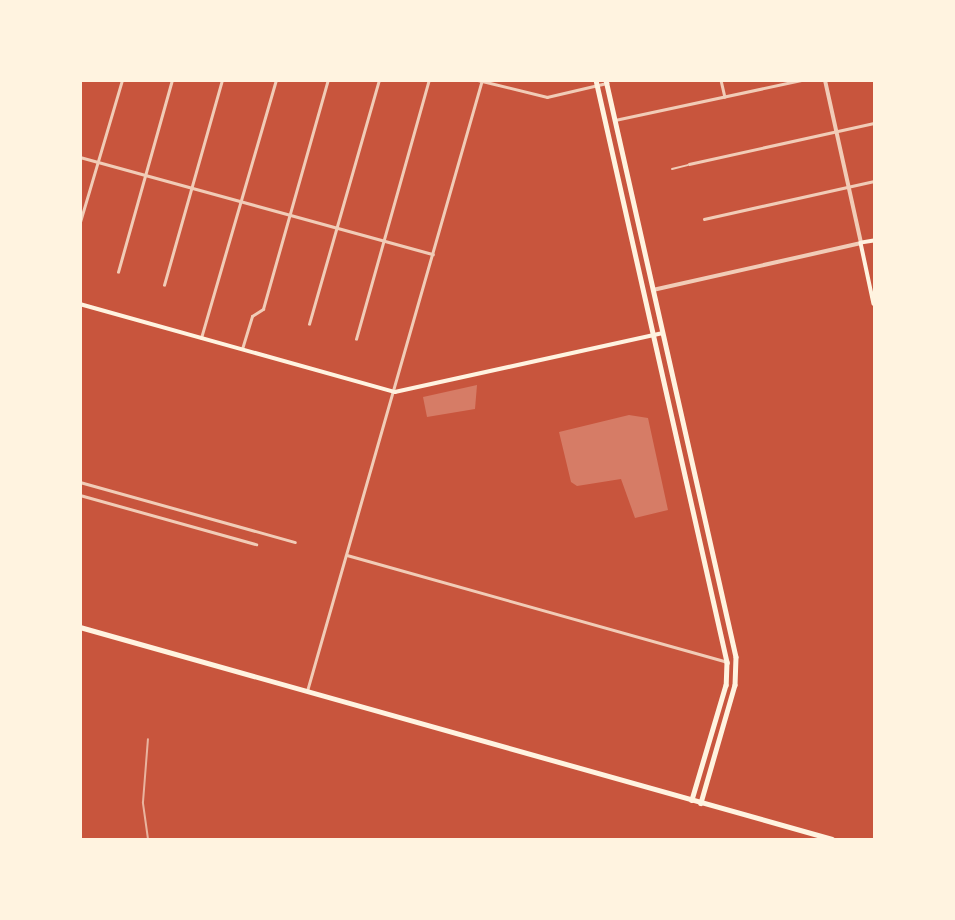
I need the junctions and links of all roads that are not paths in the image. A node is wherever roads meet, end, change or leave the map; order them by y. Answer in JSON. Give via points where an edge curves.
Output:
{"nodes":[{"id":1,"x":122,"y":80,"type":"edge"},
{"id":2,"x":172,"y":80,"type":"edge"},
{"id":3,"x":222,"y":80,"type":"edge"},
{"id":4,"x":276,"y":80,"type":"edge"},
{"id":5,"x":328,"y":80,"type":"edge"},
{"id":6,"x":379,"y":80,"type":"edge"},
{"id":7,"x":429,"y":80,"type":"edge"},
{"id":8,"x":722,"y":80,"type":"edge"},
{"id":9,"x":801,"y":80,"type":"edge"},
{"id":10,"x":825,"y":80,"type":"edge"},
{"id":11,"x":481,"y":81,"type":"edge"},
{"id":12,"x":606,"y":82,"type":"edge"},
{"id":13,"x":596,"y":83,"type":"edge"},
{"id":14,"x":725,"y":97,"type":"junction"},
{"id":15,"x":615,"y":120,"type":"junction"},
{"id":16,"x":874,"y":123,"type":"edge"},
{"id":17,"x":836,"y":132,"type":"junction"},
{"id":18,"x":80,"y":157,"type":"edge"},
{"id":19,"x":96,"y":161,"type":"junction"},
{"id":20,"x":689,"y":164,"type":"joint"},
{"id":21,"x":672,"y":169,"type":"dead end"},
{"id":22,"x":146,"y":175,"type":"junction"},
{"id":23,"x":874,"y":181,"type":"edge"},
{"id":24,"x":849,"y":187,"type":"junction"},
{"id":25,"x":192,"y":188,"type":"junction"},
{"id":26,"x":241,"y":201,"type":"junction"},
{"id":27,"x":290,"y":214,"type":"junction"},
{"id":28,"x":704,"y":219,"type":"dead end"},
{"id":29,"x":80,"y":222,"type":"edge"},
{"id":30,"x":337,"y":227,"type":"junction"},
{"id":31,"x":384,"y":240,"type":"junction"},
{"id":32,"x":874,"y":240,"type":"edge"},
{"id":33,"x":862,"y":243,"type":"junction"},
{"id":34,"x":433,"y":254,"type":"junction"},
{"id":35,"x":118,"y":272,"type":"dead end"},
{"id":36,"x":164,"y":285,"type":"dead end"},
{"id":37,"x":653,"y":290,"type":"junction"},
{"id":38,"x":80,"y":304,"type":"edge"},
{"id":39,"x":874,"y":304,"type":"edge"},
{"id":40,"x":309,"y":324,"type":"dead end"},
{"id":41,"x":663,"y":332,"type":"junction"},
{"id":42,"x":654,"y":334,"type":"junction"},
{"id":43,"x":201,"y":338,"type":"junction"},
{"id":44,"x":356,"y":339,"type":"dead end"},
{"id":45,"x":242,"y":349,"type":"junction"},
{"id":46,"x":395,"y":392,"type":"junction"},
{"id":47,"x":680,"y":411,"type":"junction"},
{"id":48,"x":672,"y":413,"type":"junction"},
{"id":49,"x":80,"y":482,"type":"edge"},
{"id":50,"x":80,"y":495,"type":"edge"},
{"id":51,"x":706,"y":526,"type":"junction"},
{"id":52,"x":698,"y":527,"type":"junction"},
{"id":53,"x":295,"y":542,"type":"dead end"},
{"id":54,"x":256,"y":544,"type":"dead end"},
{"id":55,"x":347,"y":555,"type":"junction"},
{"id":56,"x":80,"y":627,"type":"edge"},
{"id":57,"x":727,"y":662,"type":"junction"},
{"id":58,"x":307,"y":691,"type":"junction"},
{"id":59,"x":700,"y":772,"type":"junction"},
{"id":60,"x":709,"y":776,"type":"junction"},
{"id":61,"x":692,"y":800,"type":"junction"},
{"id":62,"x":701,"y":803,"type":"junction"},
{"id":63,"x":832,"y":839,"type":"edge"}],
"edges":[{"from":1,"to":19,"type":"street"},
{"from":2,"to":22,"type":"street"},
{"from":3,"to":25,"type":"street"},
{"from":4,"to":26,"type":"street"},
{"from":5,"to":27,"type":"street"},
{"from":6,"to":30,"type":"street"},
{"from":7,"to":31,"type":"street"},
{"from":8,"to":14,"type":"street"},
{"from":9,"to":14,"type":"street"},
{"from":10,"to":17,"type":"street"},
{"from":11,"to":13,"type":"street","via":[[547,97]]},
{"from":11,"to":34,"type":"street"},
{"from":12,"to":13,"type":"street"},
{"from":12,"to":15,"type":"main road"},
{"from":13,"to":42,"type":"main road"},
{"from":14,"to":15,"type":"street"},
{"from":15,"to":37,"type":"main road"},
{"from":16,"to":17,"type":"street"},
{"from":17,"to":20,"type":"street"},
{"from":17,"to":24,"type":"street"},
{"from":18,"to":19,"type":"street"},
{"from":19,"to":22,"type":"street"},
{"from":19,"to":29,"type":"street"},
{"from":20,"to":21,"type":"lane"},
{"from":22,"to":25,"type":"street"},
{"from":22,"to":35,"type":"street"},
{"from":23,"to":24,"type":"street"},
{"from":24,"to":28,"type":"street"},
{"from":24,"to":33,"type":"street"},
{"from":25,"to":26,"type":"street"},
{"from":25,"to":36,"type":"street"},
{"from":26,"to":27,"type":"street"},
{"from":26,"to":43,"type":"street"},
{"from":27,"to":30,"type":"street"},
{"from":27,"to":45,"type":"street","via":[[263,309],[251,316]]},
{"from":30,"to":31,"type":"street"},
{"from":30,"to":40,"type":"street"},
{"from":31,"to":34,"type":"street"},
{"from":31,"to":44,"type":"street"},
{"from":32,"to":33,"type":"main road"},
{"from":33,"to":37,"type":"street"},
{"from":33,"to":39,"type":"main road"},
{"from":34,"to":46,"type":"street"},
{"from":37,"to":41,"type":"main road"},
{"from":38,"to":43,"type":"main road"},
{"from":41,"to":42,"type":"main road"},
{"from":41,"to":47,"type":"main road"},
{"from":42,"to":46,"type":"main road"},
{"from":42,"to":48,"type":"main road"},
{"from":43,"to":45,"type":"main road"},
{"from":45,"to":46,"type":"main road"},
{"from":46,"to":55,"type":"street"},
{"from":47,"to":48,"type":"main road"},
{"from":47,"to":51,"type":"main road"},
{"from":48,"to":52,"type":"main road"},
{"from":49,"to":53,"type":"street"},
{"from":50,"to":54,"type":"street"},
{"from":51,"to":52,"type":"main road"},
{"from":51,"to":60,"type":"main road","via":[[737,672]]},
{"from":52,"to":57,"type":"main road"},
{"from":55,"to":57,"type":"street"},
{"from":55,"to":58,"type":"street"},
{"from":56,"to":58,"type":"main road"},
{"from":57,"to":59,"type":"main road","via":[[726,685]]},
{"from":58,"to":61,"type":"main road"},
{"from":59,"to":60,"type":"main road","via":[[702,778]]},
{"from":59,"to":61,"type":"main road"},
{"from":60,"to":62,"type":"main road"},
{"from":61,"to":62,"type":"main road"},
{"from":62,"to":63,"type":"main road"}]}
